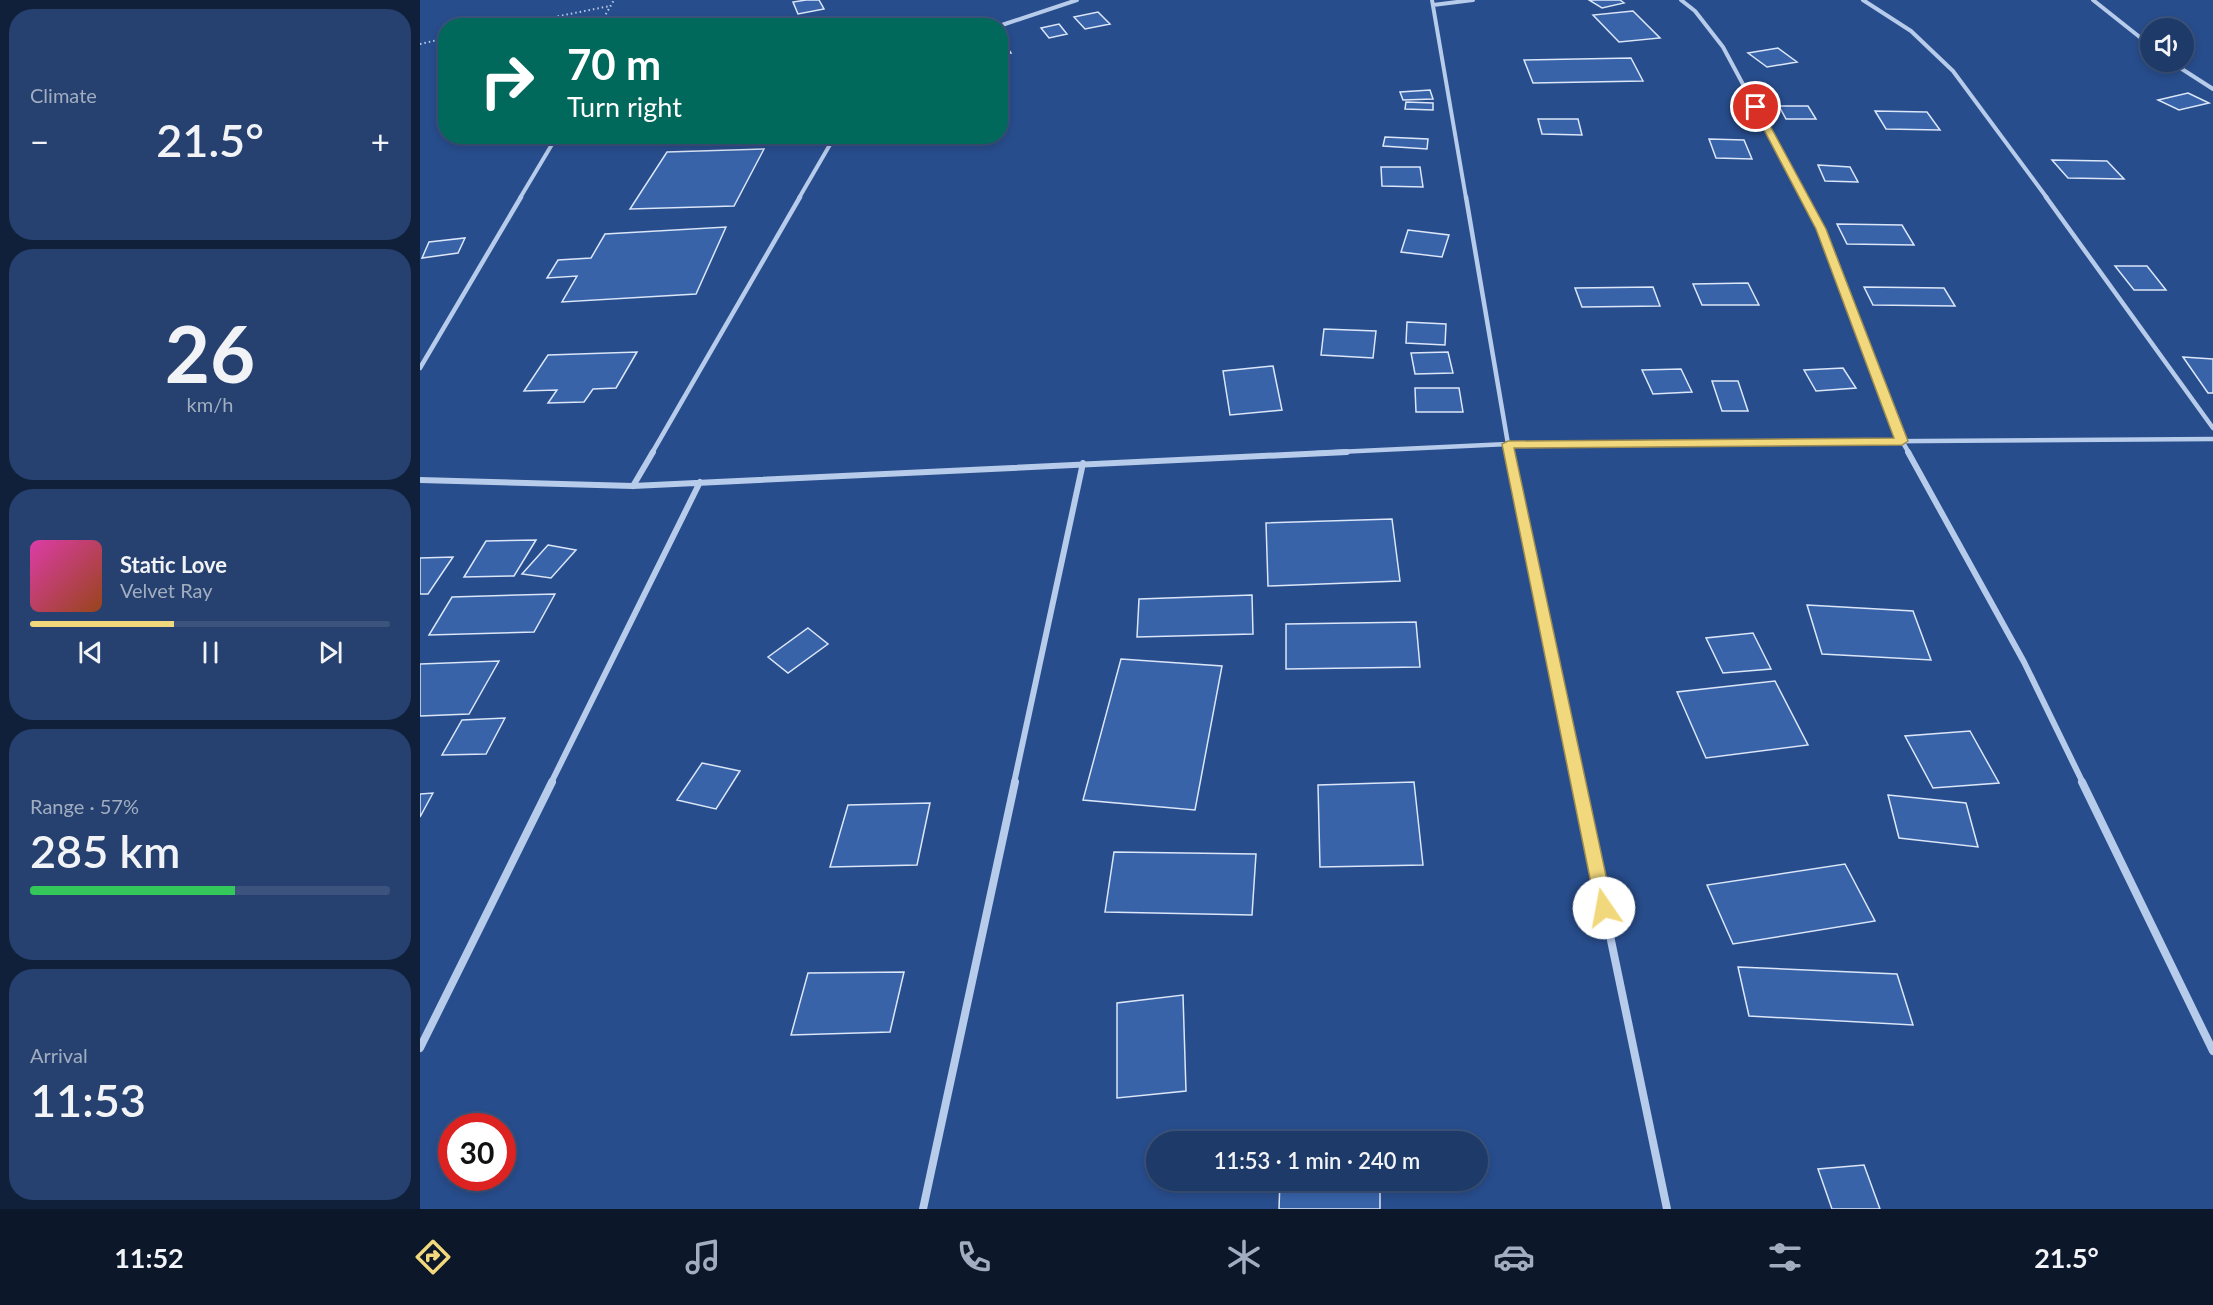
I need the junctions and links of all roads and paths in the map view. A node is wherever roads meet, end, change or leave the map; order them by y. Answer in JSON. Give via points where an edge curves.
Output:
{"nodes":[{"id":1,"x":614,"y":0,"type":"edge"},
{"id":2,"x":1077,"y":0,"type":"edge"},
{"id":3,"x":1473,"y":0,"type":"edge"},
{"id":4,"x":1681,"y":0,"type":"edge"},
{"id":5,"x":1863,"y":0,"type":"edge"},
{"id":6,"x":2093,"y":0,"type":"edge"},
{"id":7,"x":1433,"y":2,"type":"edge"},
{"id":8,"x":610,"y":6,"type":"junction"},
{"id":9,"x":549,"y":18,"type":"edge"},
{"id":10,"x":603,"y":18,"type":"edge"},
{"id":11,"x":1008,"y":23,"type":"edge"},
{"id":12,"x":2140,"y":37,"type":"edge"},
{"id":13,"x":438,"y":40,"type":"edge"},
{"id":14,"x":420,"y":44,"type":"edge"},
{"id":15,"x":2184,"y":72,"type":"edge"},
{"id":16,"x":2213,"y":89,"type":"edge"},
{"id":17,"x":552,"y":144,"type":"edge"},
{"id":18,"x":831,"y":144,"type":"edge"},
{"id":19,"x":420,"y":368,"type":"edge"},
{"id":20,"x":2213,"y":428,"type":"edge"},
{"id":21,"x":2213,"y":439,"type":"edge"},
{"id":22,"x":1902,"y":441,"type":"junction"},
{"id":23,"x":1508,"y":444,"type":"junction"},
{"id":24,"x":1083,"y":463,"type":"junction"},
{"id":25,"x":420,"y":480,"type":"edge"},
{"id":26,"x":700,"y":482,"type":"junction"},
{"id":27,"x":633,"y":486,"type":"junction"},
{"id":28,"x":420,"y":1048,"type":"edge"},
{"id":29,"x":2213,"y":1052,"type":"edge"},
{"id":30,"x":923,"y":1209,"type":"edge"},
{"id":31,"x":1667,"y":1209,"type":"edge"}],
"edges":[{"from":1,"to":8,"type":"path"},
{"from":2,"to":11,"type":"street"},
{"from":3,"to":7,"type":"street"},
{"from":4,"to":22,"type":"street","via":[[1695,11],[1723,47],[1821,229]]},
{"from":5,"to":20,"type":"street","via":[[1911,31],[1953,70]]},
{"from":6,"to":12,"type":"street"},
{"from":7,"to":23,"type":"street"},
{"from":8,"to":9,"type":"path"},
{"from":8,"to":10,"type":"path"},
{"from":13,"to":14,"type":"path"},
{"from":15,"to":16,"type":"street"},
{"from":17,"to":19,"type":"street"},
{"from":18,"to":27,"type":"street"},
{"from":21,"to":22,"type":"street"},
{"from":22,"to":23,"type":"street"},
{"from":22,"to":29,"type":"street","via":[[2024,662]]},
{"from":23,"to":24,"type":"street"},
{"from":23,"to":31,"type":"street"},
{"from":24,"to":26,"type":"street"},
{"from":24,"to":30,"type":"street"},
{"from":25,"to":27,"type":"street"},
{"from":26,"to":27,"type":"street"},
{"from":26,"to":28,"type":"street"}]}
